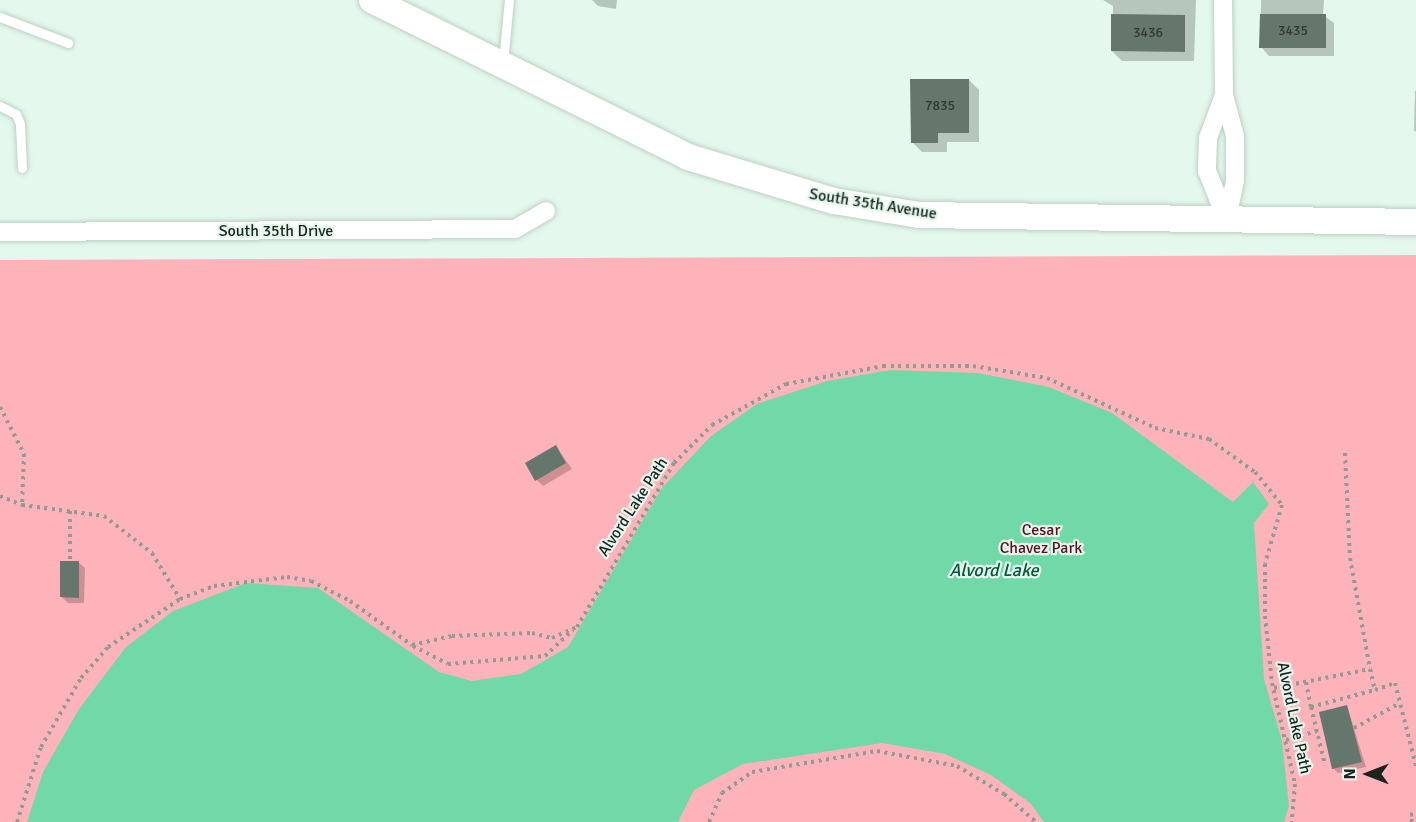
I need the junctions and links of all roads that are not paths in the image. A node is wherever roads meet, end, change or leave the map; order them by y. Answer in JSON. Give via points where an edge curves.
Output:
{"nodes":[{"id":1,"x":372,"y":0,"type":"edge"},
{"id":2,"x":509,"y":0,"type":"edge"},
{"id":3,"x":1223,"y":0,"type":"edge"},
{"id":4,"x":0,"y":17,"type":"edge"},
{"id":5,"x":68,"y":43,"type":"dead end"},
{"id":6,"x":503,"y":64,"type":"junction"},
{"id":7,"x":1224,"y":95,"type":"junction"},
{"id":8,"x":0,"y":106,"type":"edge"},
{"id":9,"x":22,"y":168,"type":"dead end"},
{"id":10,"x":546,"y":211,"type":"dead end"},
{"id":11,"x":1227,"y":220,"type":"junction"},
{"id":12,"x":1416,"y":222,"type":"edge"},
{"id":13,"x":0,"y":232,"type":"edge"}],
"edges":[{"from":1,"to":6,"type":"main road","name":"South 35th Avenue"},
{"from":2,"to":6,"type":"lane"},
{"from":3,"to":7,"type":"street"},
{"from":4,"to":5,"type":"lane"},
{"from":6,"to":11,"type":"main road","name":"South 35th Avenue","via":[[688,157],[834,201],[919,214]]},
{"from":7,"to":11,"type":"street","via":[[1235,136],[1235,181]]},
{"from":7,"to":11,"type":"street","via":[[1208,138],[1207,171]]},
{"from":8,"to":9,"type":"lane","via":[[16,114],[20,124]]},
{"from":10,"to":13,"type":"street","name":"South 35th Drive","via":[[515,230]]},
{"from":11,"to":12,"type":"main road","name":"South 35th Avenue"}]}
